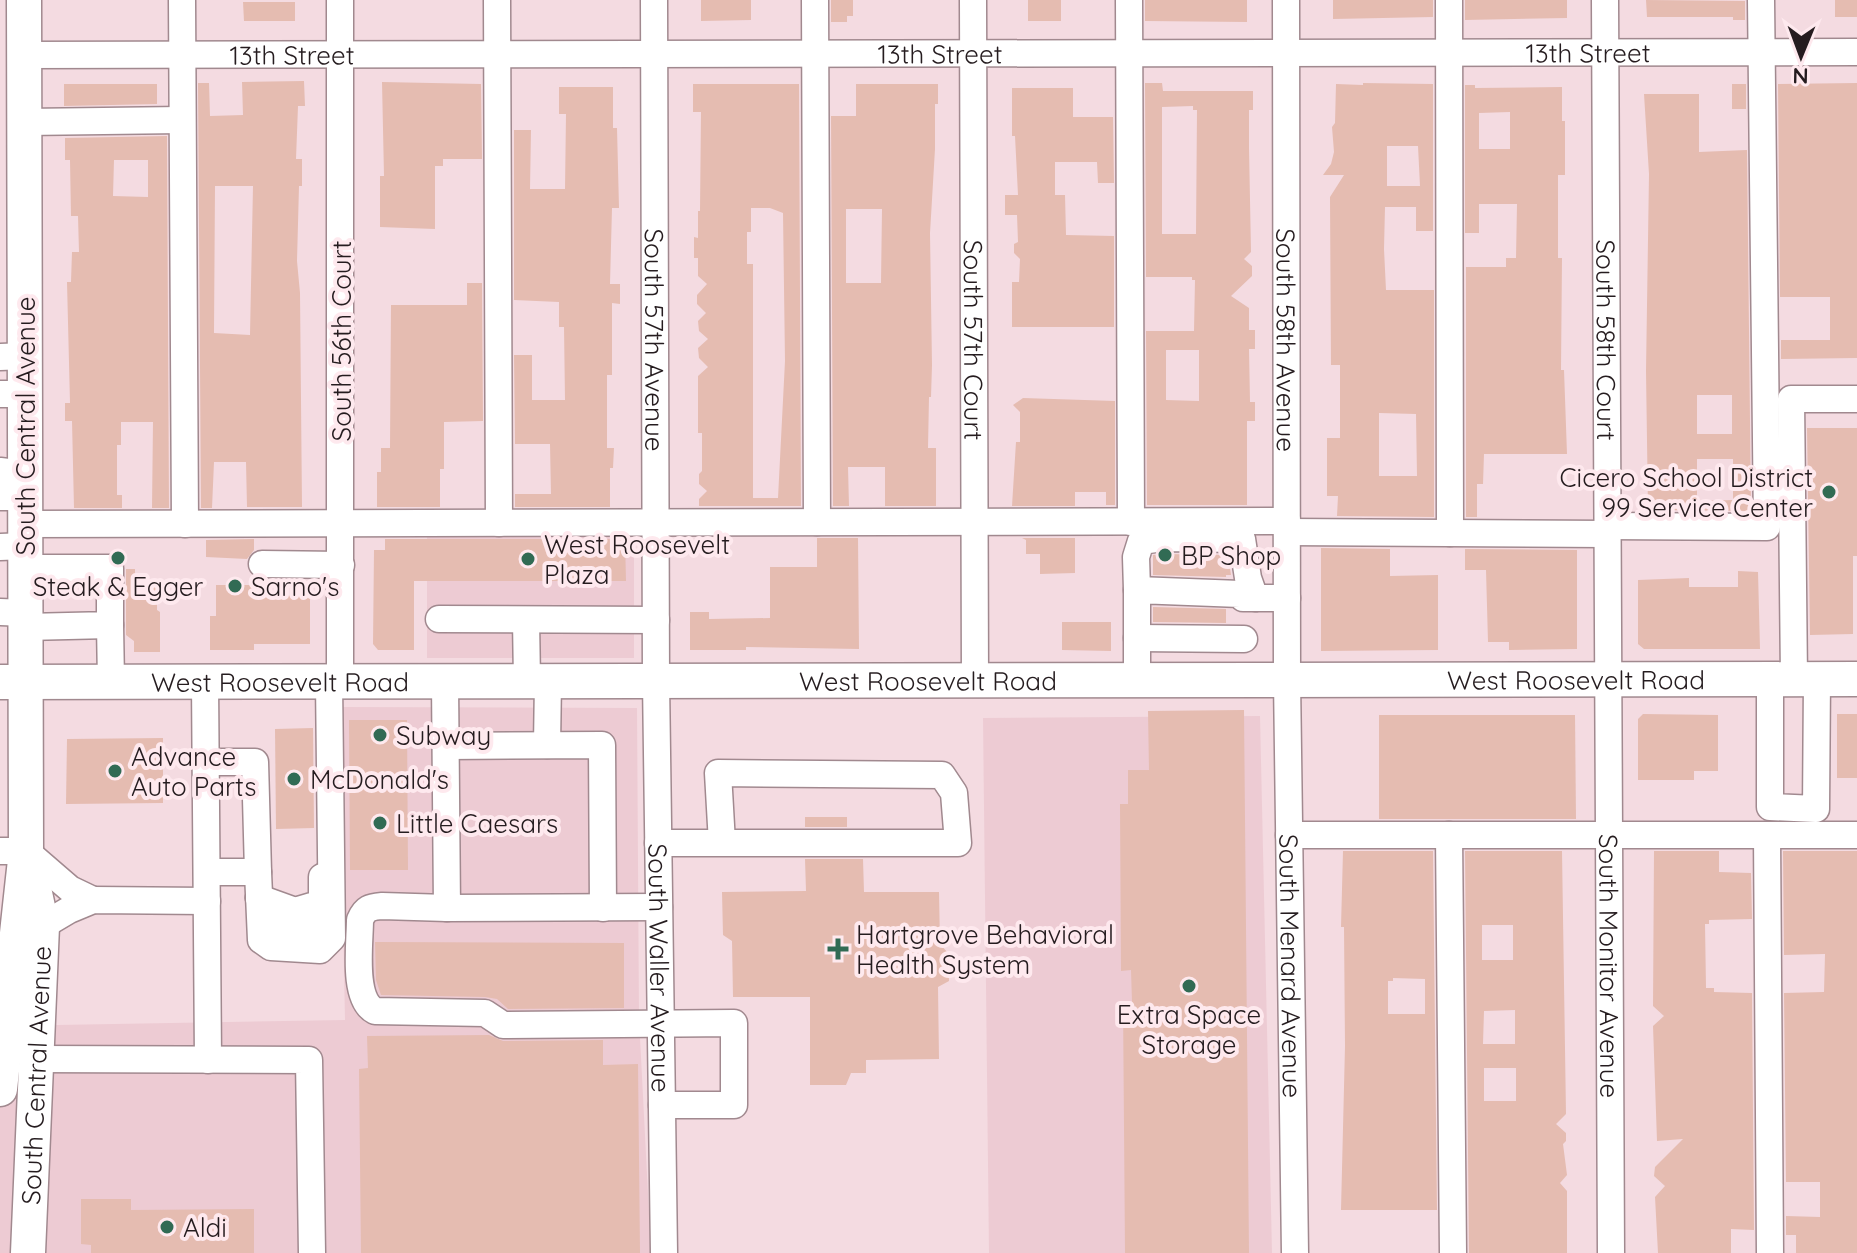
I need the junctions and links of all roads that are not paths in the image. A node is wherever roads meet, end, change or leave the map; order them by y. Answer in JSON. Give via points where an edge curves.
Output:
{"nodes":[{"id":1,"x":24,"y":0,"type":"edge"},
{"id":2,"x":182,"y":0,"type":"edge"},
{"id":3,"x":340,"y":0,"type":"edge"},
{"id":4,"x":497,"y":0,"type":"edge"},
{"id":5,"x":654,"y":0,"type":"edge"},
{"id":6,"x":815,"y":0,"type":"edge"},
{"id":7,"x":973,"y":0,"type":"edge"},
{"id":8,"x":1129,"y":0,"type":"edge"},
{"id":9,"x":1286,"y":0,"type":"edge"},
{"id":10,"x":1449,"y":0,"type":"edge"},
{"id":11,"x":1605,"y":0,"type":"edge"},
{"id":12,"x":1761,"y":0,"type":"edge"},
{"id":13,"x":1761,"y":52,"type":"junction"},
{"id":14,"x":1857,"y":52,"type":"edge"},
{"id":15,"x":973,"y":53,"type":"junction"},
{"id":16,"x":1129,"y":53,"type":"junction"},
{"id":17,"x":1286,"y":53,"type":"junction"},
{"id":18,"x":1450,"y":53,"type":"junction"},
{"id":19,"x":1606,"y":53,"type":"junction"},
{"id":20,"x":182,"y":54,"type":"junction"},
{"id":21,"x":340,"y":54,"type":"junction"},
{"id":22,"x":498,"y":54,"type":"junction"},
{"id":23,"x":654,"y":54,"type":"junction"},
{"id":24,"x":816,"y":54,"type":"junction"},
{"id":25,"x":24,"y":55,"type":"junction"},
{"id":26,"x":182,"y":120,"type":"junction"},
{"id":27,"x":25,"y":122,"type":"junction"},
{"id":28,"x":12,"y":356,"type":"edge"},
{"id":29,"x":12,"y":394,"type":"edge"},
{"id":30,"x":1857,"y":399,"type":"edge"},
{"id":31,"x":16,"y":516,"type":"edge"},
{"id":32,"x":817,"y":522,"type":"junction"},
{"id":33,"x":974,"y":522,"type":"junction"},
{"id":34,"x":1131,"y":522,"type":"junction"},
{"id":35,"x":341,"y":523,"type":"junction"},
{"id":36,"x":499,"y":523,"type":"junction"},
{"id":37,"x":656,"y":523,"type":"junction"},
{"id":38,"x":185,"y":524,"type":"junction"},
{"id":39,"x":1287,"y":526,"type":"junction"},
{"id":40,"x":1607,"y":530,"type":"junction"},
{"id":41,"x":1450,"y":533,"type":"junction"},
{"id":42,"x":262,"y":564,"type":"dead end"},
{"id":43,"x":341,"y":565,"type":"junction"},
{"id":44,"x":1137,"y":590,"type":"junction"},
{"id":45,"x":1249,"y":598,"type":"junction"},
{"id":46,"x":1287,"y":598,"type":"junction"},
{"id":47,"x":17,"y":617,"type":"edge"},
{"id":48,"x":439,"y":619,"type":"dead end"},
{"id":49,"x":526,"y":620,"type":"junction"},
{"id":50,"x":656,"y":620,"type":"junction"},
{"id":51,"x":110,"y":625,"type":"junction"},
{"id":52,"x":1137,"y":638,"type":"junction"},
{"id":53,"x":1244,"y":639,"type":"junction"},
{"id":54,"x":1794,"y":679,"type":"junction"},
{"id":55,"x":1857,"y":679,"type":"edge"},
{"id":56,"x":1137,"y":680,"type":"junction"},
{"id":57,"x":1244,"y":680,"type":"junction"},
{"id":58,"x":1287,"y":680,"type":"junction"},
{"id":59,"x":1608,"y":680,"type":"junction"},
{"id":60,"x":538,"y":681,"type":"junction"},
{"id":61,"x":656,"y":681,"type":"junction"},
{"id":62,"x":975,"y":681,"type":"junction"},
{"id":63,"x":13,"y":682,"type":"edge"},
{"id":64,"x":111,"y":682,"type":"junction"},
{"id":65,"x":205,"y":682,"type":"junction"},
{"id":66,"x":329,"y":682,"type":"junction"},
{"id":67,"x":445,"y":682,"type":"junction"},
{"id":68,"x":547,"y":745,"type":"junction"},
{"id":69,"x":446,"y":746,"type":"junction"},
{"id":70,"x":206,"y":762,"type":"junction"},
{"id":71,"x":1816,"y":809,"type":"junction"},
{"id":72,"x":1289,"y":835,"type":"junction"},
{"id":73,"x":1449,"y":835,"type":"junction"},
{"id":74,"x":1609,"y":835,"type":"junction"},
{"id":75,"x":1767,"y":835,"type":"junction"},
{"id":76,"x":1817,"y":835,"type":"junction"},
{"id":77,"x":1857,"y":835,"type":"edge"},
{"id":78,"x":658,"y":843,"type":"junction"},
{"id":79,"x":722,"y":843,"type":"junction"},
{"id":80,"x":13,"y":851,"type":"edge"},
{"id":81,"x":207,"y":872,"type":"junction"},
{"id":82,"x":258,"y":885,"type":"junction"},
{"id":83,"x":93,"y":900,"type":"junction"},
{"id":84,"x":207,"y":901,"type":"junction"},
{"id":85,"x":659,"y":907,"type":"junction"},
{"id":86,"x":447,"y":908,"type":"junction"},
{"id":87,"x":603,"y":908,"type":"junction"},
{"id":88,"x":42,"y":926,"type":"junction"},
{"id":89,"x":661,"y":1024,"type":"junction"},
{"id":90,"x":35,"y":1059,"type":"junction"},
{"id":91,"x":208,"y":1060,"type":"junction"},
{"id":92,"x":0,"y":1089,"type":"edge"},
{"id":93,"x":662,"y":1105,"type":"junction"},
{"id":94,"x":32,"y":1172,"type":"junction"},
{"id":95,"x":28,"y":1253,"type":"edge"},
{"id":96,"x":42,"y":1253,"type":"edge"},
{"id":97,"x":312,"y":1253,"type":"edge"},
{"id":98,"x":664,"y":1253,"type":"edge"},
{"id":99,"x":1295,"y":1253,"type":"edge"},
{"id":100,"x":1453,"y":1253,"type":"edge"},
{"id":101,"x":1611,"y":1253,"type":"edge"},
{"id":102,"x":1770,"y":1253,"type":"edge"}],
"edges":[{"from":1,"to":25,"type":"main road","name":"South Central Avenue"},
{"from":2,"to":20,"type":"street"},
{"from":3,"to":21,"type":"street","name":"South 56th Court"},
{"from":4,"to":22,"type":"street"},
{"from":5,"to":23,"type":"street","name":"South 57th Avenue"},
{"from":6,"to":24,"type":"street"},
{"from":7,"to":15,"type":"street","name":"South 57th Court"},
{"from":8,"to":16,"type":"street"},
{"from":9,"to":17,"type":"street","name":"South 58th Avenue"},
{"from":10,"to":18,"type":"street"},
{"from":11,"to":19,"type":"street","name":"South 58th Court"},
{"from":12,"to":13,"type":"street"},
{"from":13,"to":14,"type":"street","name":"13th Street"},
{"from":13,"to":19,"type":"street","name":"13th Street"},
{"from":13,"to":40,"type":"street","via":[[1767,527]]},
{"from":15,"to":16,"type":"street","name":"13th Street"},
{"from":15,"to":24,"type":"street","name":"13th Street"},
{"from":15,"to":33,"type":"street","name":"South 57th Court"},
{"from":16,"to":17,"type":"street","name":"13th Street"},
{"from":16,"to":34,"type":"street"},
{"from":17,"to":18,"type":"street","name":"13th Street"},
{"from":17,"to":39,"type":"street","name":"South 58th Avenue"},
{"from":18,"to":19,"type":"street","name":"13th Street"},
{"from":18,"to":41,"type":"street"},
{"from":19,"to":40,"type":"street","name":"South 58th Court"},
{"from":20,"to":21,"type":"street","name":"13th Street"},
{"from":20,"to":25,"type":"street","name":"13th Street"},
{"from":20,"to":26,"type":"street"},
{"from":21,"to":22,"type":"street","name":"13th Street"},
{"from":21,"to":35,"type":"street","name":"South 56th Court"},
{"from":22,"to":23,"type":"street","name":"13th Street"},
{"from":22,"to":36,"type":"street"},
{"from":23,"to":24,"type":"street","name":"13th Street"},
{"from":23,"to":37,"type":"street","name":"South 57th Avenue"},
{"from":24,"to":32,"type":"street"},
{"from":25,"to":27,"type":"main road","name":"South Central Avenue"},
{"from":26,"to":27,"type":"street"},
{"from":26,"to":38,"type":"street"},
{"from":27,"to":28,"type":"main road","name":"South Central Avenue"},
{"from":28,"to":29,"type":"main road","name":"South Central Avenue"},
{"from":29,"to":31,"type":"main road","name":"South Central Avenue"},
{"from":30,"to":54,"type":"street","via":[[1791,399]]},
{"from":31,"to":38,"type":"street"},
{"from":31,"to":47,"type":"main road","name":"South Central Avenue"},
{"from":31,"to":51,"type":"street","via":[[110,568]]},
{"from":32,"to":33,"type":"street"},
{"from":32,"to":37,"type":"street"},
{"from":33,"to":34,"type":"street"},
{"from":33,"to":62,"type":"street","name":"South 57th Court"},
{"from":34,"to":39,"type":"street"},
{"from":35,"to":36,"type":"street"},
{"from":35,"to":38,"type":"street"},
{"from":35,"to":43,"type":"street","name":"South 56th Court"},
{"from":36,"to":37,"type":"street"},
{"from":37,"to":50,"type":"street","name":"South 57th Avenue"},
{"from":39,"to":41,"type":"street"},
{"from":39,"to":46,"type":"street","name":"South 58th Avenue"},
{"from":40,"to":41,"type":"street"},
{"from":40,"to":59,"type":"street","name":"South 58th Court"},
{"from":42,"to":43,"type":"street"},
{"from":43,"to":66,"type":"street","name":"South 56th Court"},
{"from":44,"to":45,"type":"street"},
{"from":44,"to":45,"type":"street","via":[[1141,541],[1242,539]]},
{"from":44,"to":52,"type":"street"},
{"from":45,"to":46,"type":"street"},
{"from":45,"to":53,"type":"street"},
{"from":46,"to":58,"type":"street","name":"South 58th Avenue"},
{"from":47,"to":51,"type":"street"},
{"from":47,"to":63,"type":"main road","name":"South Central Avenue"},
{"from":48,"to":49,"type":"street"},
{"from":49,"to":50,"type":"street"},
{"from":49,"to":60,"type":"street"},
{"from":50,"to":61,"type":"street","name":"South 57th Avenue"},
{"from":51,"to":64,"type":"street"},
{"from":52,"to":53,"type":"street"},
{"from":52,"to":56,"type":"street"},
{"from":53,"to":57,"type":"street"},
{"from":54,"to":55,"type":"main road","name":"West Roosevelt Road"},
{"from":54,"to":59,"type":"main road","name":"West Roosevelt Road"},
{"from":54,"to":71,"type":"street"},
{"from":54,"to":71,"type":"street","via":[[1770,807]]},
{"from":56,"to":57,"type":"main road","name":"West Roosevelt Road"},
{"from":56,"to":62,"type":"main road","name":"West Roosevelt Road"},
{"from":57,"to":58,"type":"main road","name":"West Roosevelt Road"},
{"from":58,"to":59,"type":"main road","name":"West Roosevelt Road"},
{"from":58,"to":72,"type":"street","name":"South Menard Avenue"},
{"from":59,"to":74,"type":"street","name":"South Monitor Avenue"},
{"from":60,"to":61,"type":"main road","name":"West Roosevelt Road"},
{"from":60,"to":67,"type":"main road","name":"West Roosevelt Road"},
{"from":60,"to":68,"type":"street"},
{"from":61,"to":62,"type":"main road","name":"West Roosevelt Road"},
{"from":61,"to":78,"type":"street","name":"South Waller Avenue"},
{"from":63,"to":64,"type":"main road","name":"West Roosevelt Road"},
{"from":63,"to":80,"type":"main road","name":"South Central Avenue"},
{"from":64,"to":65,"type":"main road","name":"West Roosevelt Road"},
{"from":65,"to":66,"type":"main road","name":"West Roosevelt Road"},
{"from":65,"to":70,"type":"street"},
{"from":66,"to":67,"type":"main road","name":"West Roosevelt Road"},
{"from":66,"to":82,"type":"street","via":[[322,903],[295,911]]},
{"from":66,"to":82,"type":"street","via":[[332,938],[320,950],[271,947],[261,940]]},
{"from":67,"to":69,"type":"street"},
{"from":68,"to":69,"type":"street"},
{"from":68,"to":87,"type":"street","via":[[602,745]]},
{"from":69,"to":86,"type":"street"},
{"from":70,"to":81,"type":"street"},
{"from":70,"to":82,"type":"street","via":[[255,762]]},
{"from":71,"to":76,"type":"street"},
{"from":72,"to":73,"type":"street"},
{"from":72,"to":99,"type":"street","name":"South Menard Avenue"},
{"from":73,"to":74,"type":"street"},
{"from":73,"to":100,"type":"street"},
{"from":74,"to":75,"type":"street"},
{"from":74,"to":101,"type":"street","name":"South Monitor Avenue"},
{"from":75,"to":76,"type":"street"},
{"from":75,"to":102,"type":"street"},
{"from":76,"to":77,"type":"street"},
{"from":78,"to":79,"type":"street"},
{"from":78,"to":85,"type":"street","name":"South Waller Avenue"},
{"from":79,"to":79,"type":"street","via":[[958,843],[954,793],[942,775],[718,773]]},
{"from":80,"to":83,"type":"street"},
{"from":80,"to":88,"type":"main road","name":"South Central Avenue"},
{"from":80,"to":92,"type":"main road","name":"South Central Avenue"},
{"from":81,"to":82,"type":"street"},
{"from":81,"to":84,"type":"street"},
{"from":83,"to":84,"type":"street"},
{"from":83,"to":88,"type":"street"},
{"from":84,"to":91,"type":"street"},
{"from":85,"to":87,"type":"street"},
{"from":85,"to":89,"type":"street","name":"South Waller Avenue"},
{"from":86,"to":87,"type":"street"},
{"from":86,"to":89,"type":"street","via":[[382,906],[363,912],[360,988],[369,1009],[485,1013],[503,1025]]},
{"from":88,"to":90,"type":"main road","name":"South Central Avenue"},
{"from":89,"to":93,"type":"street","name":"South Waller Avenue"},
{"from":89,"to":93,"type":"street","via":[[734,1023],[734,1105]]},
{"from":90,"to":91,"type":"street"},
{"from":90,"to":94,"type":"main road","name":"South Central Avenue"},
{"from":91,"to":97,"type":"street","via":[[309,1060]]},
{"from":93,"to":98,"type":"street","name":"South Waller Avenue"},
{"from":94,"to":95,"type":"main road","name":"South Central Avenue"},
{"from":94,"to":96,"type":"main road"}]}
